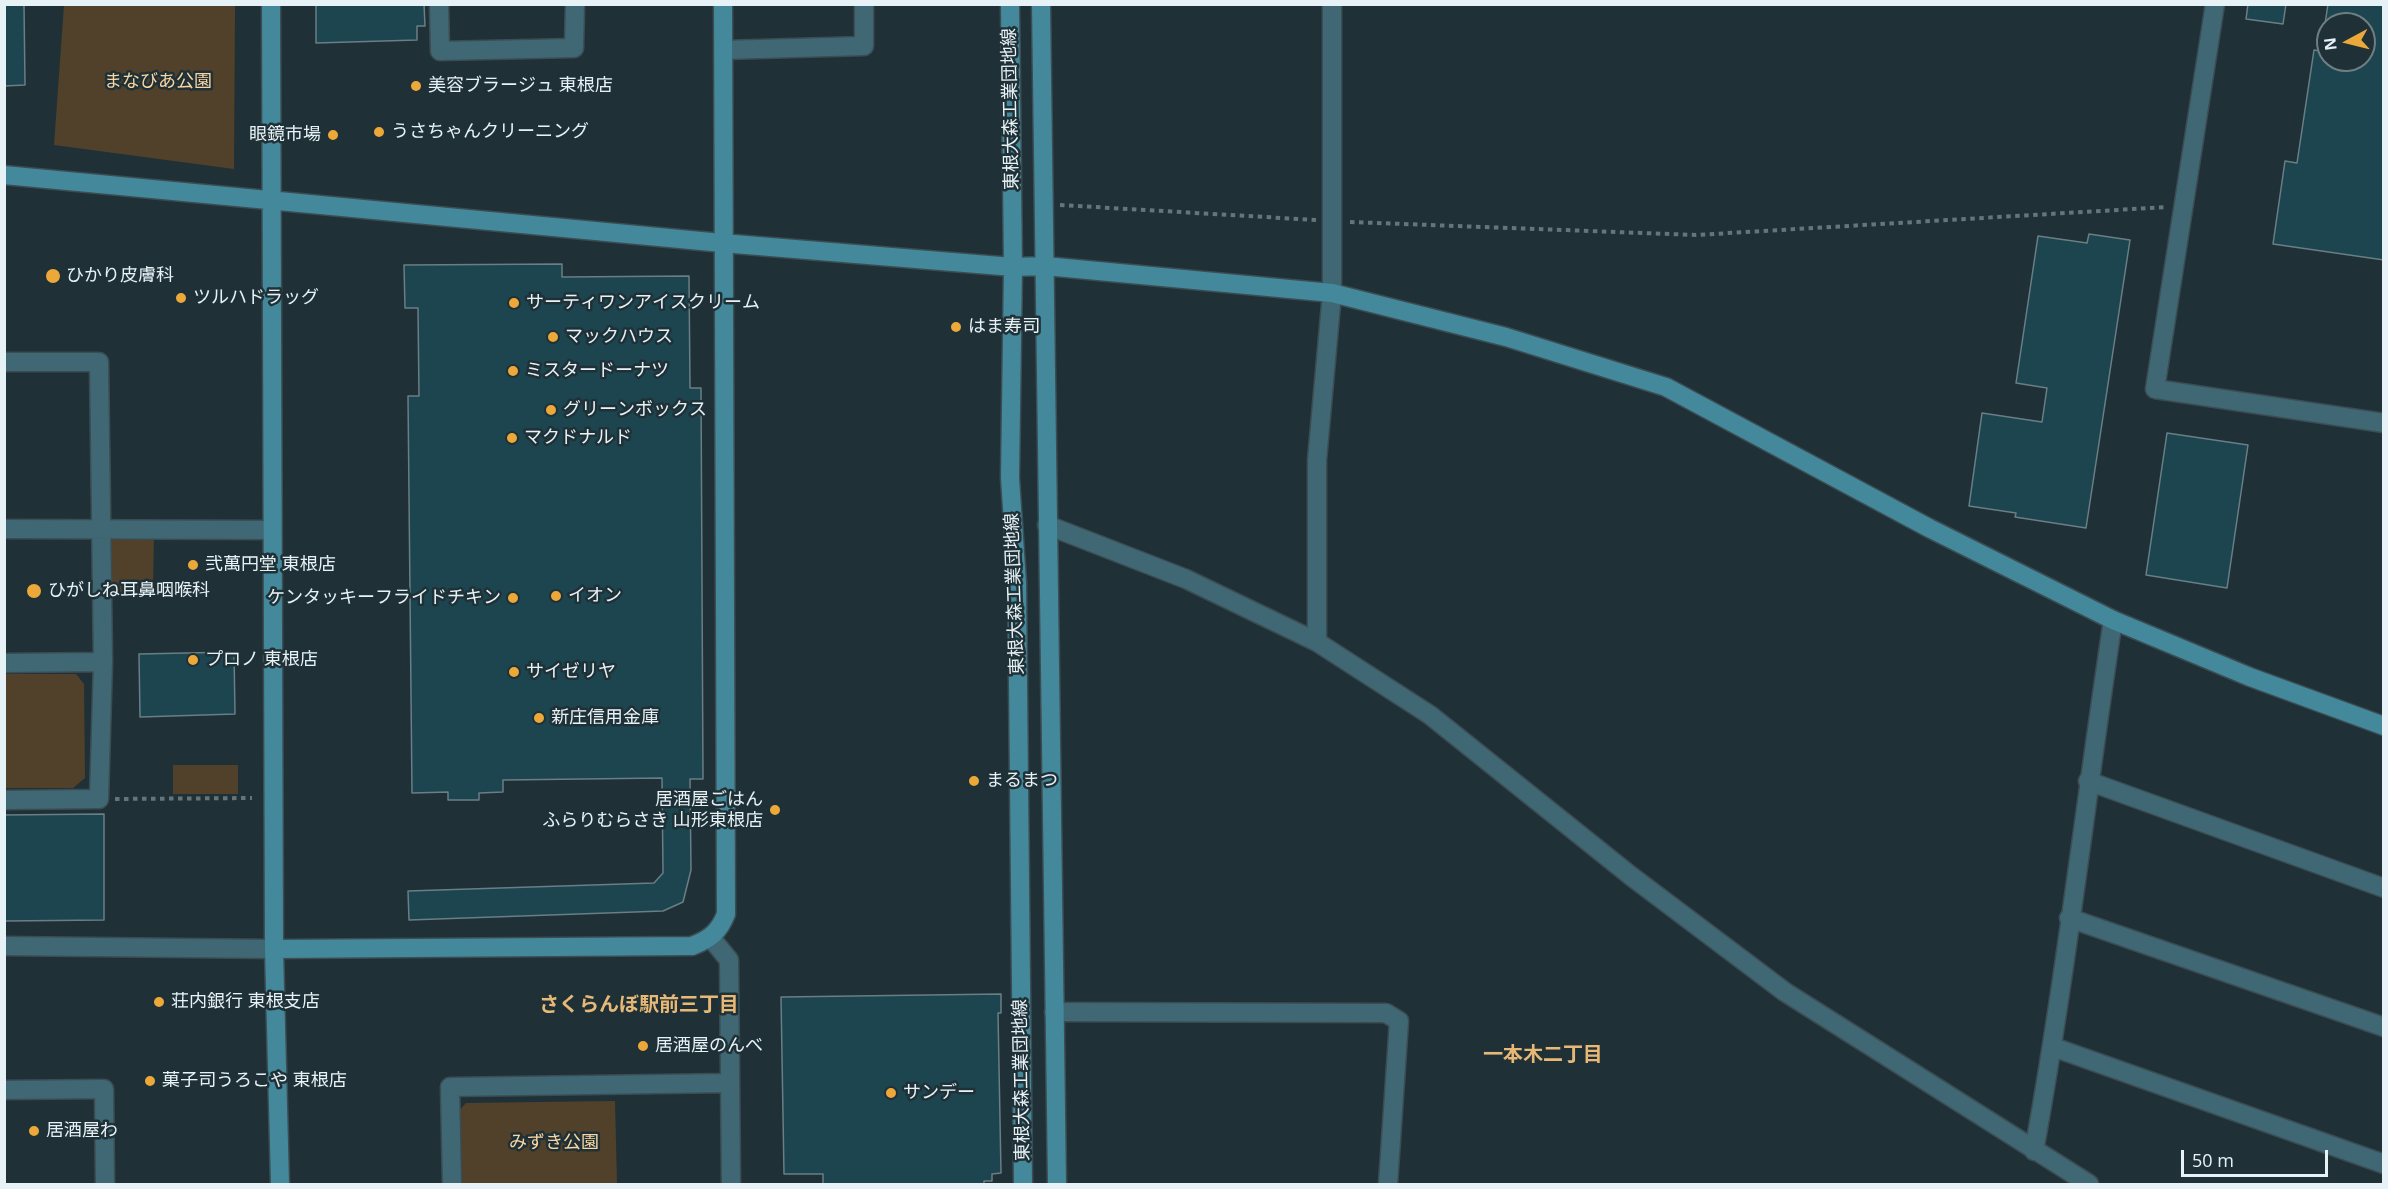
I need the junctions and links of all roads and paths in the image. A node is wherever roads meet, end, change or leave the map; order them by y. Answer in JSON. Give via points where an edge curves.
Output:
{"nodes":[{"id":1,"x":271,"y":4,"type":"edge"},
{"id":2,"x":440,"y":4,"type":"edge"},
{"id":3,"x":575,"y":4,"type":"edge"},
{"id":4,"x":723,"y":4,"type":"edge"},
{"id":5,"x":864,"y":4,"type":"edge"},
{"id":6,"x":1010,"y":4,"type":"edge"},
{"id":7,"x":1041,"y":4,"type":"edge"},
{"id":8,"x":1332,"y":4,"type":"edge"},
{"id":9,"x":2215,"y":4,"type":"edge"},
{"id":10,"x":724,"y":50,"type":"junction"},
{"id":11,"x":4,"y":175,"type":"edge"},
{"id":12,"x":271,"y":201,"type":"junction"},
{"id":13,"x":1044,"y":204,"type":"junction"},
{"id":14,"x":2184,"y":206,"type":"junction"},
{"id":15,"x":1333,"y":221,"type":"junction"},
{"id":16,"x":722,"y":243,"type":"junction"},
{"id":17,"x":1045,"y":266,"type":"junction"},
{"id":18,"x":1013,"y":267,"type":"junction"},
{"id":19,"x":1332,"y":293,"type":"junction"},
{"id":20,"x":4,"y":362,"type":"edge"},
{"id":21,"x":2384,"y":423,"type":"edge"},
{"id":22,"x":1047,"y":525,"type":"junction"},
{"id":23,"x":4,"y":530,"type":"edge"},
{"id":24,"x":101,"y":530,"type":"junction"},
{"id":25,"x":272,"y":531,"type":"junction"},
{"id":26,"x":2113,"y":620,"type":"junction"},
{"id":27,"x":1317,"y":642,"type":"junction"},
{"id":28,"x":103,"y":662,"type":"junction"},
{"id":29,"x":4,"y":663,"type":"edge"},
{"id":30,"x":2384,"y":726,"type":"edge"},
{"id":31,"x":2088,"y":781,"type":"junction"},
{"id":32,"x":252,"y":798,"type":"dead end"},
{"id":33,"x":99,"y":799,"type":"junction"},
{"id":34,"x":4,"y":800,"type":"edge"},
{"id":35,"x":2384,"y":888,"type":"edge"},
{"id":36,"x":2070,"y":918,"type":"junction"},
{"id":37,"x":711,"y":938,"type":"junction"},
{"id":38,"x":4,"y":946,"type":"edge"},
{"id":39,"x":274,"y":949,"type":"junction"},
{"id":40,"x":1054,"y":1012,"type":"junction"},
{"id":41,"x":2384,"y":1027,"type":"edge"},
{"id":42,"x":2053,"y":1047,"type":"junction"},
{"id":43,"x":729,"y":1083,"type":"junction"},
{"id":44,"x":4,"y":1090,"type":"edge"},
{"id":45,"x":2034,"y":1151,"type":"junction"},
{"id":46,"x":2384,"y":1164,"type":"edge"},
{"id":47,"x":105,"y":1185,"type":"edge"},
{"id":48,"x":280,"y":1185,"type":"edge"},
{"id":49,"x":452,"y":1185,"type":"edge"},
{"id":50,"x":731,"y":1185,"type":"edge"},
{"id":51,"x":1023,"y":1185,"type":"edge"},
{"id":52,"x":1057,"y":1185,"type":"edge"},
{"id":53,"x":1388,"y":1185,"type":"edge"},
{"id":54,"x":2089,"y":1185,"type":"edge"}],
"edges":[{"from":1,"to":12,"type":"street"},
{"from":2,"to":3,"type":"street","via":[[440,51],[574,48]]},
{"from":4,"to":10,"type":"street"},
{"from":5,"to":10,"type":"street","via":[[864,46]]},
{"from":6,"to":18,"type":"street","name":"東根大森工業団地線"},
{"from":7,"to":13,"type":"street","name":"東根大森工業団地線"},
{"from":8,"to":15,"type":"street"},
{"from":9,"to":14,"type":"street"},
{"from":10,"to":16,"type":"street"},
{"from":11,"to":12,"type":"street"},
{"from":12,"to":16,"type":"street"},
{"from":12,"to":25,"type":"street"},
{"from":13,"to":15,"type":"path"},
{"from":13,"to":17,"type":"street","name":"東根大森工業団地線"},
{"from":14,"to":15,"type":"path","via":[[1696,235]]},
{"from":14,"to":21,"type":"street","via":[[2156,389]]},
{"from":15,"to":19,"type":"street"},
{"from":16,"to":18,"type":"street"},
{"from":16,"to":37,"type":"street","via":[[726,914]]},
{"from":17,"to":18,"type":"street"},
{"from":17,"to":19,"type":"street"},
{"from":17,"to":22,"type":"street","name":"東根大森工業団地線"},
{"from":18,"to":51,"type":"street","name":"東根大森工業団地線","via":[[1010,478],[1017,582]]},
{"from":19,"to":26,"type":"street","via":[[1506,337],[1666,387],[1929,528]]},
{"from":19,"to":27,"type":"street","via":[[1317,460]]},
{"from":20,"to":24,"type":"street","via":[[99,362]]},
{"from":22,"to":27,"type":"street","via":[[1186,579]]},
{"from":22,"to":40,"type":"street","name":"東根大森工業団地線"},
{"from":23,"to":24,"type":"street"},
{"from":24,"to":25,"type":"street"},
{"from":24,"to":28,"type":"street"},
{"from":25,"to":39,"type":"street"},
{"from":26,"to":30,"type":"street","via":[[2250,677]]},
{"from":26,"to":31,"type":"street"},
{"from":27,"to":45,"type":"street","via":[[1430,715],[1631,876],[1785,992]]},
{"from":28,"to":29,"type":"street"},
{"from":28,"to":33,"type":"street"},
{"from":31,"to":35,"type":"street"},
{"from":31,"to":36,"type":"street"},
{"from":32,"to":33,"type":"path"},
{"from":33,"to":34,"type":"street"},
{"from":36,"to":41,"type":"street"},
{"from":36,"to":42,"type":"street"},
{"from":37,"to":39,"type":"street","via":[[692,946]]},
{"from":37,"to":43,"type":"street","via":[[729,960]]},
{"from":38,"to":39,"type":"street"},
{"from":39,"to":48,"type":"street"},
{"from":40,"to":52,"type":"street","name":"東根大森工業団地線"},
{"from":40,"to":53,"type":"street","via":[[1386,1013],[1399,1021]]},
{"from":42,"to":45,"type":"street"},
{"from":42,"to":46,"type":"street"},
{"from":43,"to":49,"type":"street","via":[[450,1087]]},
{"from":43,"to":50,"type":"street"},
{"from":44,"to":47,"type":"street","via":[[104,1089]]},
{"from":45,"to":54,"type":"street"}]}
